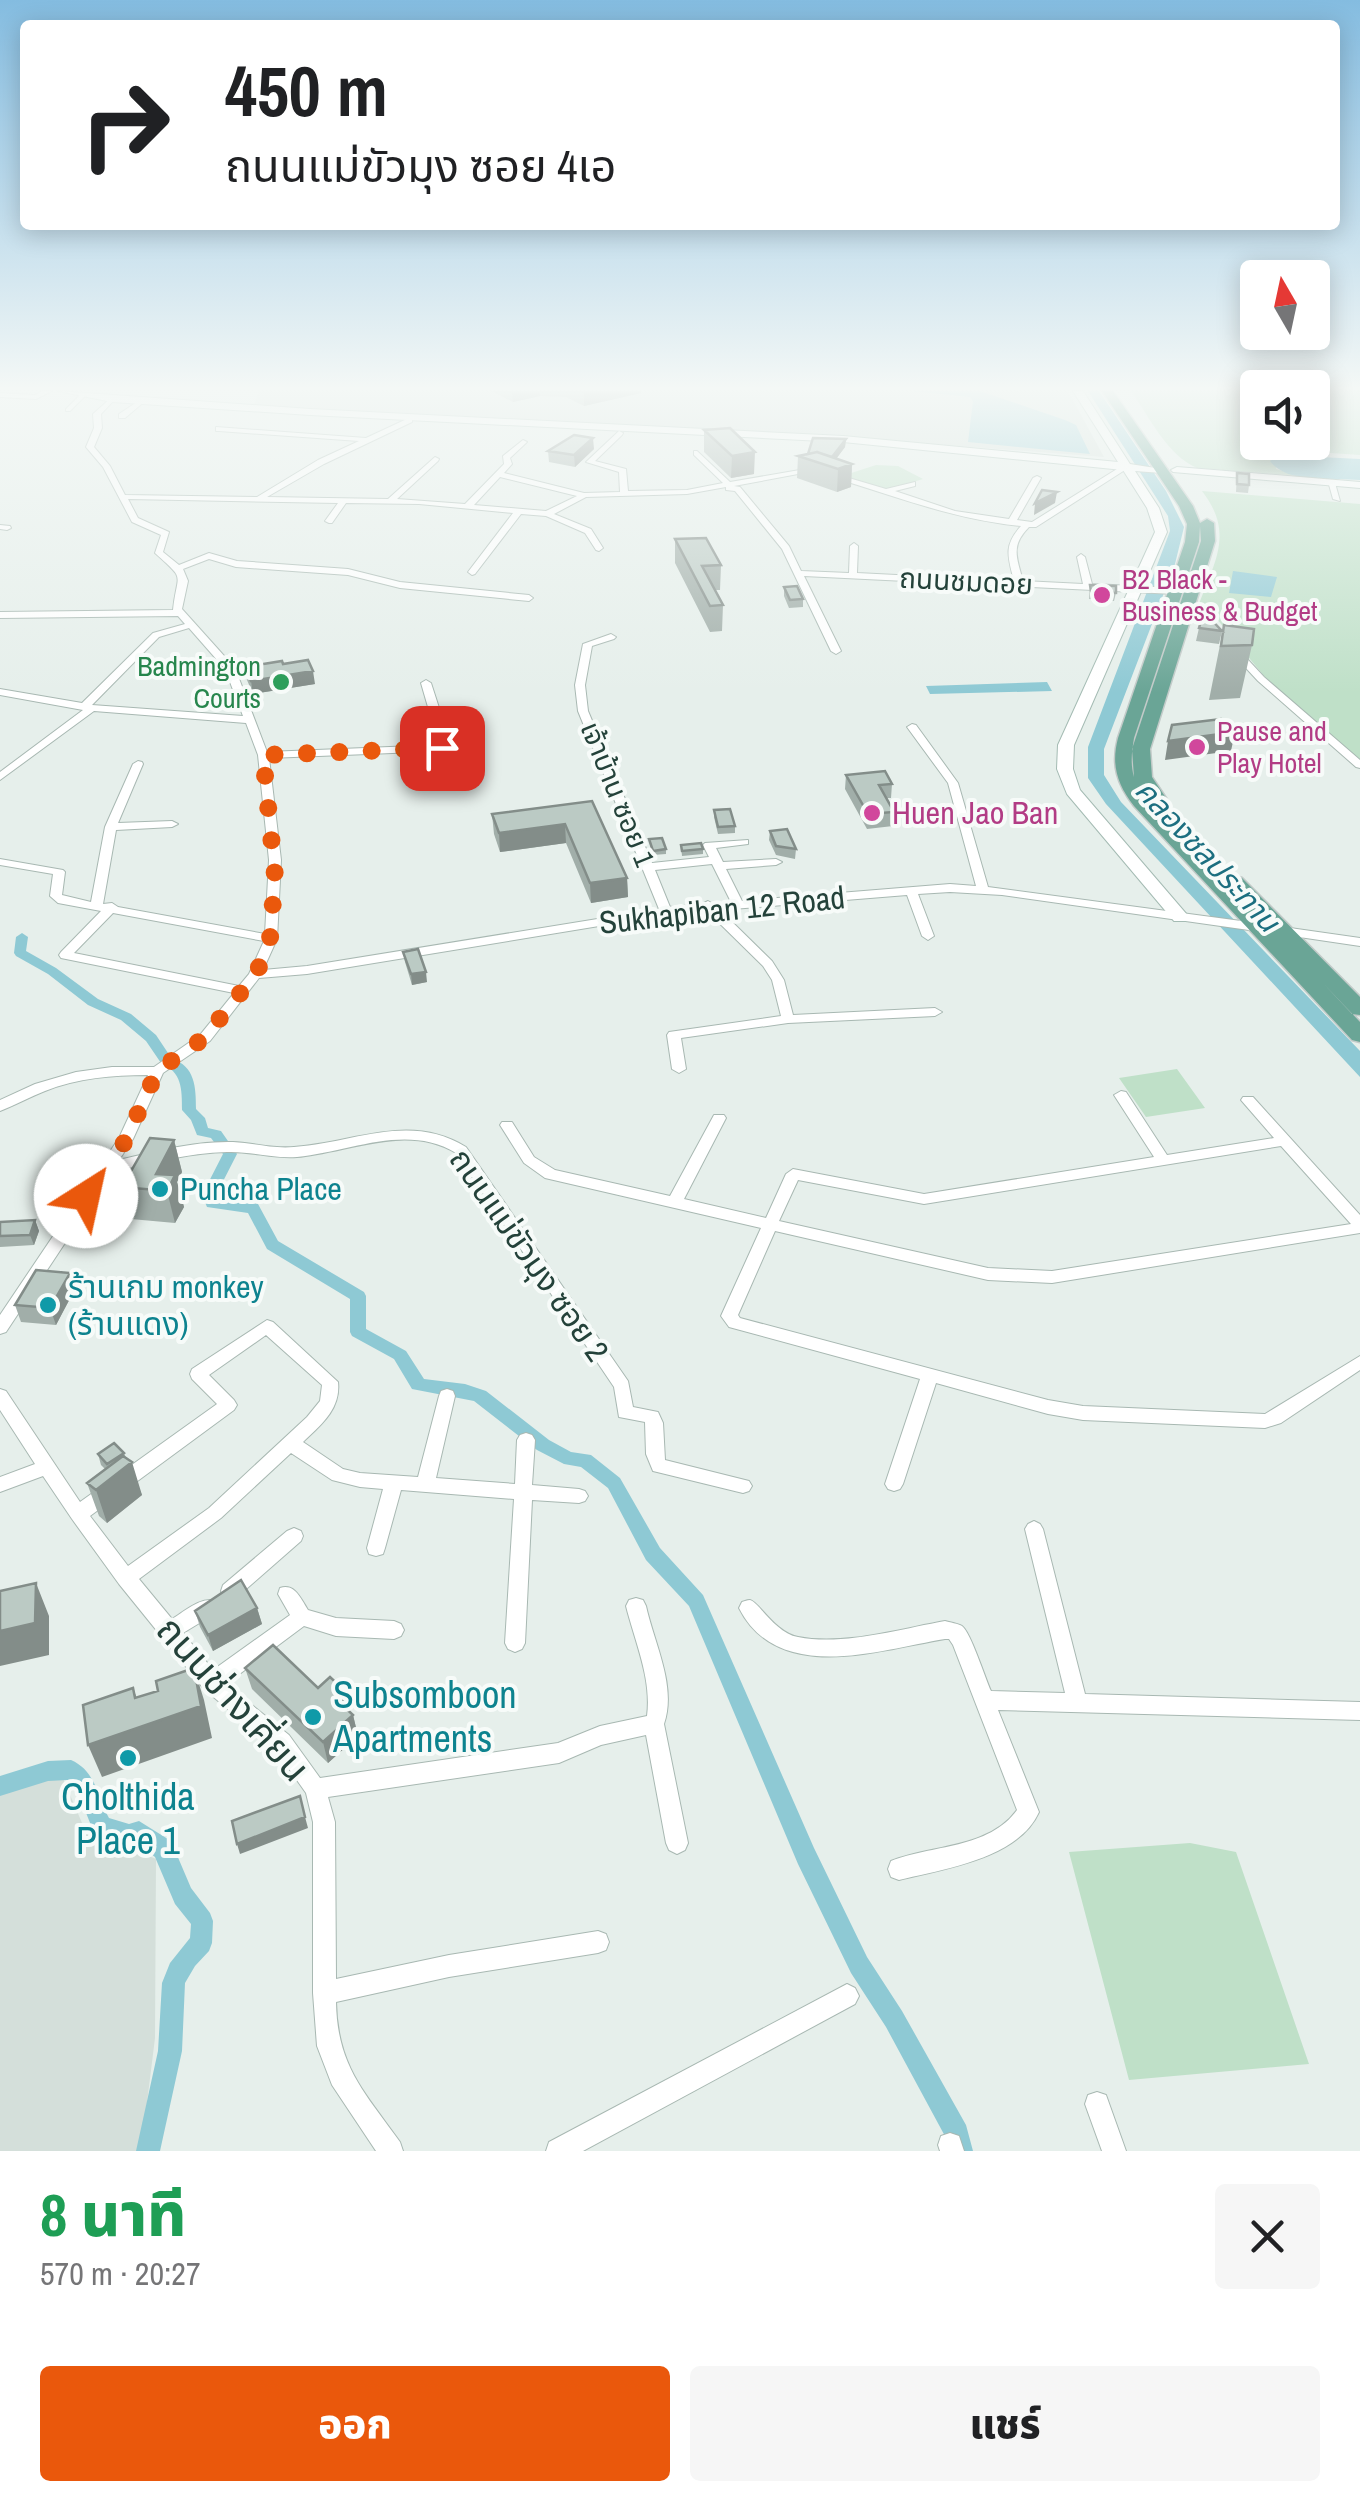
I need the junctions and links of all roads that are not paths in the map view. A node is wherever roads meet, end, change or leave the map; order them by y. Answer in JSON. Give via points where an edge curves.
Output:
{"nodes":[{"id":1,"x":119,"y":491,"type":"edge"},
{"id":2,"x":272,"y":491,"type":"edge"},
{"id":3,"x":400,"y":491,"type":"edge"},
{"id":4,"x":482,"y":491,"type":"edge"},
{"id":5,"x":569,"y":491,"type":"edge"},
{"id":6,"x":624,"y":491,"type":"edge"},
{"id":7,"x":670,"y":491,"type":"edge"},
{"id":8,"x":739,"y":491,"type":"edge"},
{"id":9,"x":1030,"y":491,"type":"edge"},
{"id":10,"x":1088,"y":491,"type":"edge"},
{"id":11,"x":1142,"y":491,"type":"edge"},
{"id":12,"x":1179,"y":491,"type":"edge"},
{"id":13,"x":1187,"y":491,"type":"edge"},
{"id":14,"x":1334,"y":491,"type":"edge"},
{"id":15,"x":883,"y":492,"type":"edge"},
{"id":16,"x":584,"y":495,"type":"junction"},
{"id":17,"x":624,"y":495,"type":"junction"},
{"id":18,"x":123,"y":497,"type":"junction"},
{"id":19,"x":1337,"y":499,"type":"dead end"},
{"id":20,"x":256,"y":500,"type":"junction"},
{"id":21,"x":344,"y":501,"type":"junction"},
{"id":22,"x":389,"y":502,"type":"junction"},
{"id":23,"x":423,"y":502,"type":"junction"},
{"id":24,"x":969,"y":505,"type":"dead end"},
{"id":25,"x":468,"y":506,"type":"junction"},
{"id":26,"x":519,"y":512,"type":"junction"},
{"id":27,"x":412,"y":514,"type":"dead end"},
{"id":28,"x":546,"y":514,"type":"junction"},
{"id":29,"x":961,"y":514,"type":"junction"},
{"id":30,"x":328,"y":521,"type":"dead end"},
{"id":31,"x":1012,"y":523,"type":"junction"},
{"id":32,"x":1026,"y":526,"type":"junction"},
{"id":33,"x":854,"y":546,"type":"dead end"},
{"id":34,"x":600,"y":548,"type":"dead end"},
{"id":35,"x":1081,"y":558,"type":"dead end"},
{"id":36,"x":178,"y":568,"type":"junction"},
{"id":37,"x":472,"y":572,"type":"dead end"},
{"id":38,"x":799,"y":573,"type":"junction"},
{"id":39,"x":852,"y":576,"type":"junction"},
{"id":40,"x":1019,"y":584,"type":"junction"},
{"id":41,"x":1088,"y":587,"type":"junction"},
{"id":42,"x":1134,"y":589,"type":"junction"},
{"id":43,"x":1175,"y":591,"type":"junction"},
{"id":44,"x":528,"y":598,"type":"dead end"},
{"id":45,"x":1185,"y":610,"type":"junction"},
{"id":46,"x":179,"y":613,"type":"junction"},
{"id":47,"x":0,"y":615,"type":"edge"},
{"id":48,"x":190,"y":625,"type":"junction"},
{"id":49,"x":611,"y":637,"type":"dead end"},
{"id":50,"x":1226,"y":641,"type":"edge"},
{"id":51,"x":836,"y":650,"type":"dead end"},
{"id":52,"x":426,"y":684,"type":"dead end"},
{"id":53,"x":0,"y":692,"type":"edge"},
{"id":54,"x":88,"y":707,"type":"junction"},
{"id":55,"x":250,"y":720,"type":"junction"},
{"id":56,"x":912,"y":728,"type":"dead end"},
{"id":57,"x":263,"y":755,"type":"junction"},
{"id":58,"x":138,"y":764,"type":"dead end"},
{"id":59,"x":1360,"y":765,"type":"edge"},
{"id":60,"x":0,"y":777,"type":"edge"},
{"id":61,"x":172,"y":824,"type":"dead end"},
{"id":62,"x":111,"y":828,"type":"junction"},
{"id":63,"x":744,"y":842,"type":"dead end"},
{"id":64,"x":709,"y":845,"type":"joint"},
{"id":65,"x":0,"y":862,"type":"edge"},
{"id":66,"x":776,"y":862,"type":"dead end"},
{"id":67,"x":718,"y":863,"type":"junction"},
{"id":68,"x":648,"y":867,"type":"junction"},
{"id":69,"x":984,"y":889,"type":"junction"},
{"id":70,"x":911,"y":891,"type":"junction"},
{"id":71,"x":737,"y":903,"type":"junction"},
{"id":72,"x":708,"y":905,"type":"junction"},
{"id":73,"x":112,"y":907,"type":"junction"},
{"id":74,"x":96,"y":908,"type":"junction"},
{"id":75,"x":666,"y":911,"type":"junction"},
{"id":76,"x":1252,"y":914,"type":"junction"},
{"id":77,"x":1185,"y":918,"type":"junction"},
{"id":78,"x":928,"y":936,"type":"dead end"},
{"id":79,"x":1288,"y":936,"type":"junction"},
{"id":80,"x":270,"y":939,"type":"junction"},
{"id":81,"x":1360,"y":942,"type":"edge"},
{"id":82,"x":255,"y":975,"type":"junction"},
{"id":83,"x":1305,"y":978,"type":"junction"},
{"id":84,"x":243,"y":991,"type":"junction"},
{"id":85,"x":1360,"y":1009,"type":"edge"},
{"id":86,"x":935,"y":1012,"type":"dead end"},
{"id":87,"x":788,"y":1019,"type":"junction"},
{"id":88,"x":1360,"y":1035,"type":"edge"},
{"id":89,"x":680,"y":1069,"type":"dead end"},
{"id":90,"x":157,"y":1071,"type":"junction"},
{"id":91,"x":1121,"y":1094,"type":"dead end"},
{"id":92,"x":1248,"y":1100,"type":"dead end"},
{"id":93,"x":0,"y":1106,"type":"edge"},
{"id":94,"x":718,"y":1118,"type":"dead end"},
{"id":95,"x":507,"y":1125,"type":"dead end"},
{"id":96,"x":1285,"y":1141,"type":"junction"},
{"id":97,"x":1164,"y":1161,"type":"junction"},
{"id":98,"x":106,"y":1168,"type":"junction"},
{"id":99,"x":675,"y":1202,"type":"junction"},
{"id":100,"x":772,"y":1223,"type":"junction"},
{"id":101,"x":1360,"y":1226,"type":"edge"},
{"id":102,"x":0,"y":1328,"type":"edge"},
{"id":103,"x":1360,"y":1362,"type":"edge"},
{"id":104,"x":930,"y":1375,"type":"junction"},
{"id":105,"x":0,"y":1396,"type":"edge"},
{"id":106,"x":447,"y":1396,"type":"dead end"},
{"id":107,"x":526,"y":1440,"type":"dead end"},
{"id":108,"x":290,"y":1444,"type":"junction"},
{"id":109,"x":46,"y":1468,"type":"junction"},
{"id":110,"x":394,"y":1482,"type":"junction"},
{"id":111,"x":894,"y":1484,"type":"dead end"},
{"id":112,"x":0,"y":1485,"type":"edge"},
{"id":113,"x":426,"y":1485,"type":"junction"},
{"id":114,"x":744,"y":1486,"type":"dead end"},
{"id":115,"x":523,"y":1492,"type":"junction"},
{"id":116,"x":578,"y":1496,"type":"dead end"},
{"id":117,"x":78,"y":1514,"type":"junction"},
{"id":118,"x":1034,"y":1528,"type":"dead end"},
{"id":119,"x":294,"y":1536,"type":"dead end"},
{"id":120,"x":376,"y":1548,"type":"dead end"},
{"id":121,"x":126,"y":1578,"type":"junction"},
{"id":122,"x":287,"y":1594,"type":"dead end"},
{"id":123,"x":636,"y":1606,"type":"dead end"},
{"id":124,"x":749,"y":1608,"type":"dead end"},
{"id":125,"x":302,"y":1617,"type":"junction"},
{"id":126,"x":394,"y":1630,"type":"dead end"},
{"id":127,"x":170,"y":1631,"type":"junction"},
{"id":128,"x":515,"y":1643,"type":"dead end"},
{"id":129,"x":211,"y":1682,"type":"junction"},
{"id":130,"x":986,"y":1700,"type":"junction"},
{"id":131,"x":1077,"y":1702,"type":"junction"},
{"id":132,"x":1360,"y":1711,"type":"edge"},
{"id":133,"x":654,"y":1724,"type":"junction"},
{"id":134,"x":315,"y":1790,"type":"junction"},
{"id":135,"x":677,"y":1843,"type":"dead end"},
{"id":136,"x":900,"y":1869,"type":"dead end"},
{"id":137,"x":598,"y":1942,"type":"dead end"},
{"id":138,"x":324,"y":1993,"type":"junction"},
{"id":139,"x":847,"y":1996,"type":"dead end"},
{"id":140,"x":1097,"y":2104,"type":"dead end"},
{"id":141,"x":391,"y":2151,"type":"edge"},
{"id":142,"x":558,"y":2151,"type":"edge"},
{"id":143,"x":1114,"y":2151,"type":"edge"}],
"edges":[{"from":1,"to":18,"type":"street"},
{"from":2,"to":20,"type":"street"},
{"from":3,"to":22,"type":"street"},
{"from":4,"to":25,"type":"street"},
{"from":5,"to":16,"type":"street"},
{"from":6,"to":17,"type":"street"},
{"from":7,"to":17,"type":"street"},
{"from":8,"to":38,"type":"street","via":[[777,534]]},
{"from":9,"to":31,"type":"street"},
{"from":10,"to":32,"type":"street"},
{"from":11,"to":42,"type":"street","via":[[1160,532]]},
{"from":12,"to":43,"type":"main road","via":[[1194,524]]},
{"from":13,"to":45,"type":"main road","via":[[1202,509],[1208,541]]},
{"from":14,"to":19,"type":"street"},
{"from":15,"to":29,"type":"street"},
{"from":16,"to":17,"type":"street"},
{"from":16,"to":28,"type":"street"},
{"from":18,"to":20,"type":"street"},
{"from":18,"to":36,"type":"street","via":[[135,520],[166,534],[159,553]]},
{"from":20,"to":21,"type":"street"},
{"from":21,"to":22,"type":"street"},
{"from":21,"to":30,"type":"street"},
{"from":22,"to":23,"type":"street"},
{"from":23,"to":25,"type":"street"},
{"from":23,"to":27,"type":"street"},
{"from":24,"to":29,"type":"street"},
{"from":25,"to":26,"type":"street"},
{"from":26,"to":28,"type":"street"},
{"from":26,"to":37,"type":"street"},
{"from":28,"to":34,"type":"street","via":[[588,531]]},
{"from":29,"to":31,"type":"street"},
{"from":31,"to":32,"type":"street"},
{"from":32,"to":40,"type":"street","via":[[1010,545]]},
{"from":33,"to":39,"type":"street"},
{"from":35,"to":41,"type":"street"},
{"from":36,"to":44,"type":"street","via":[[209,556]]},
{"from":36,"to":46,"type":"street","via":[[184,582]]},
{"from":38,"to":39,"type":"street","name":"ถนนชมดอย"},
{"from":38,"to":51,"type":"street"},
{"from":39,"to":40,"type":"street","name":"ถนนชมดอย"},
{"from":40,"to":41,"type":"street","name":"ถนนชมดอย"},
{"from":41,"to":42,"type":"street","name":"ถนนชมดอย"},
{"from":42,"to":43,"type":"street","name":"ถนนชมดอย"},
{"from":42,"to":77,"type":"street","via":[[1066,745],[1065,770],[1080,801]]},
{"from":43,"to":45,"type":"main road"},
{"from":45,"to":76,"type":"main road","via":[[1141,749],[1142,778]]},
{"from":46,"to":47,"type":"street"},
{"from":46,"to":48,"type":"street"},
{"from":48,"to":54,"type":"street","via":[[156,634]]},
{"from":48,"to":55,"type":"street","via":[[230,668]]},
{"from":49,"to":68,"type":"street","name":"เจ้าบ้าน ซอย 1","via":[[588,644],[581,674],[584,712]]},
{"from":50,"to":59,"type":"street"},
{"from":52,"to":57,"type":"street","via":[[442,748]]},
{"from":53,"to":54,"type":"street"},
{"from":54,"to":55,"type":"street"},
{"from":54,"to":60,"type":"street"},
{"from":55,"to":57,"type":"street"},
{"from":56,"to":69,"type":"street","via":[[953,783]]},
{"from":57,"to":80,"type":"street","via":[[275,860]]},
{"from":58,"to":62,"type":"street"},
{"from":61,"to":62,"type":"street"},
{"from":62,"to":74,"type":"street"},
{"from":63,"to":64,"type":"street"},
{"from":64,"to":67,"type":"street"},
{"from":65,"to":74,"type":"street","via":[[60,872],[57,899]]},
{"from":66,"to":67,"type":"street"},
{"from":67,"to":68,"type":"street"},
{"from":67,"to":71,"type":"street"},
{"from":68,"to":75,"type":"street","name":"เจ้าบ้าน ซอย 1"},
{"from":69,"to":70,"type":"street","name":"Sukhapiban 12 Road"},
{"from":69,"to":77,"type":"street","name":"Sukhapiban 12 Road"},
{"from":70,"to":71,"type":"street","name":"Sukhapiban 12 Road"},
{"from":70,"to":78,"type":"street"},
{"from":71,"to":72,"type":"street","name":"Sukhapiban 12 Road"},
{"from":72,"to":75,"type":"street","name":"Sukhapiban 12 Road"},
{"from":72,"to":87,"type":"street","via":[[768,964]]},
{"from":73,"to":74,"type":"street"},
{"from":73,"to":80,"type":"street"},
{"from":73,"to":84,"type":"street","via":[[65,954]]},
{"from":75,"to":82,"type":"street","name":"Sukhapiban 12 Road"},
{"from":76,"to":77,"type":"street","name":"Sukhapiban 12 Road"},
{"from":76,"to":79,"type":"main road"},
{"from":76,"to":83,"type":"main road"},
{"from":79,"to":81,"type":"street"},
{"from":79,"to":83,"type":"main road","via":[[1283,939],[1306,963]]},
{"from":79,"to":85,"type":"main road"},
{"from":80,"to":82,"type":"street"},
{"from":82,"to":84,"type":"street"},
{"from":83,"to":88,"type":"main road"},
{"from":84,"to":90,"type":"street","via":[[204,1038]]},
{"from":86,"to":87,"type":"street"},
{"from":87,"to":89,"type":"street","via":[[674,1034]]},
{"from":90,"to":93,"type":"street","via":[[62,1078]]},
{"from":90,"to":98,"type":"street"},
{"from":91,"to":97,"type":"street"},
{"from":92,"to":96,"type":"street"},
{"from":94,"to":99,"type":"street"},
{"from":95,"to":99,"type":"street","via":[[529,1160],[550,1174]]},
{"from":96,"to":97,"type":"street"},
{"from":96,"to":101,"type":"street"},
{"from":97,"to":100,"type":"street","via":[[924,1199],[793,1174]]},
{"from":98,"to":102,"type":"street"},
{"from":98,"to":114,"type":"street","name":"ถนนแม่ขัวมุง ซอย 2","via":[[206,1148],[280,1154],[442,1136],[461,1150],[622,1386],[626,1412],[652,1417],[659,1466]]},
{"from":99,"to":100,"type":"street"},
{"from":100,"to":101,"type":"street","via":[[1017,1277]]},
{"from":100,"to":104,"type":"street","via":[[729,1316],[735,1324]]},
{"from":103,"to":104,"type":"street","via":[[1265,1421],[1083,1413]]},
{"from":104,"to":111,"type":"street"},
{"from":105,"to":109,"type":"street","name":"ถนนช่างเคี่ยน"},
{"from":106,"to":113,"type":"street"},
{"from":107,"to":115,"type":"street"},
{"from":108,"to":110,"type":"street","via":[[338,1475]]},
{"from":108,"to":117,"type":"street","via":[[328,1405],[332,1392],[330,1382],[267,1326],[198,1374],[228,1405]]},
{"from":108,"to":121,"type":"street","via":[[215,1513]]},
{"from":109,"to":112,"type":"street"},
{"from":109,"to":117,"type":"street","name":"ถนนช่างเคี่ยน"},
{"from":110,"to":113,"type":"street"},
{"from":110,"to":120,"type":"street"},
{"from":113,"to":115,"type":"street"},
{"from":115,"to":116,"type":"street"},
{"from":115,"to":128,"type":"street"},
{"from":117,"to":121,"type":"street","name":"ถนนช่างเคี่ยน"},
{"from":118,"to":131,"type":"street"},
{"from":119,"to":127,"type":"street"},
{"from":121,"to":127,"type":"street","name":"ถนนช่างเคี่ยน"},
{"from":122,"to":125,"type":"street"},
{"from":123,"to":133,"type":"street","via":[[659,1700]]},
{"from":124,"to":130,"type":"street","via":[[783,1642],[808,1647],[955,1632]]},
{"from":125,"to":126,"type":"street","via":[[336,1627]]},
{"from":125,"to":129,"type":"street"},
{"from":127,"to":129,"type":"street","name":"ถนนช่างเคี่ยน"},
{"from":129,"to":134,"type":"street","name":"ถนนช่างเคี่ยน","via":[[282,1742]]},
{"from":130,"to":131,"type":"street"},
{"from":130,"to":136,"type":"street","via":[[1024,1798],[1028,1812],[1022,1824],[967,1851]]},
{"from":131,"to":132,"type":"street"},
{"from":133,"to":134,"type":"street","via":[[558,1752]]},
{"from":133,"to":135,"type":"street"},
{"from":134,"to":138,"type":"street","name":"ถนนช่างเคี่ยน","via":[[324,1822]]},
{"from":137,"to":138,"type":"street"},
{"from":138,"to":141,"type":"street","name":"ถนนช่างเคี่ยน","via":[[340,2078]]},
{"from":139,"to":142,"type":"street"},
{"from":140,"to":143,"type":"street"}]}
